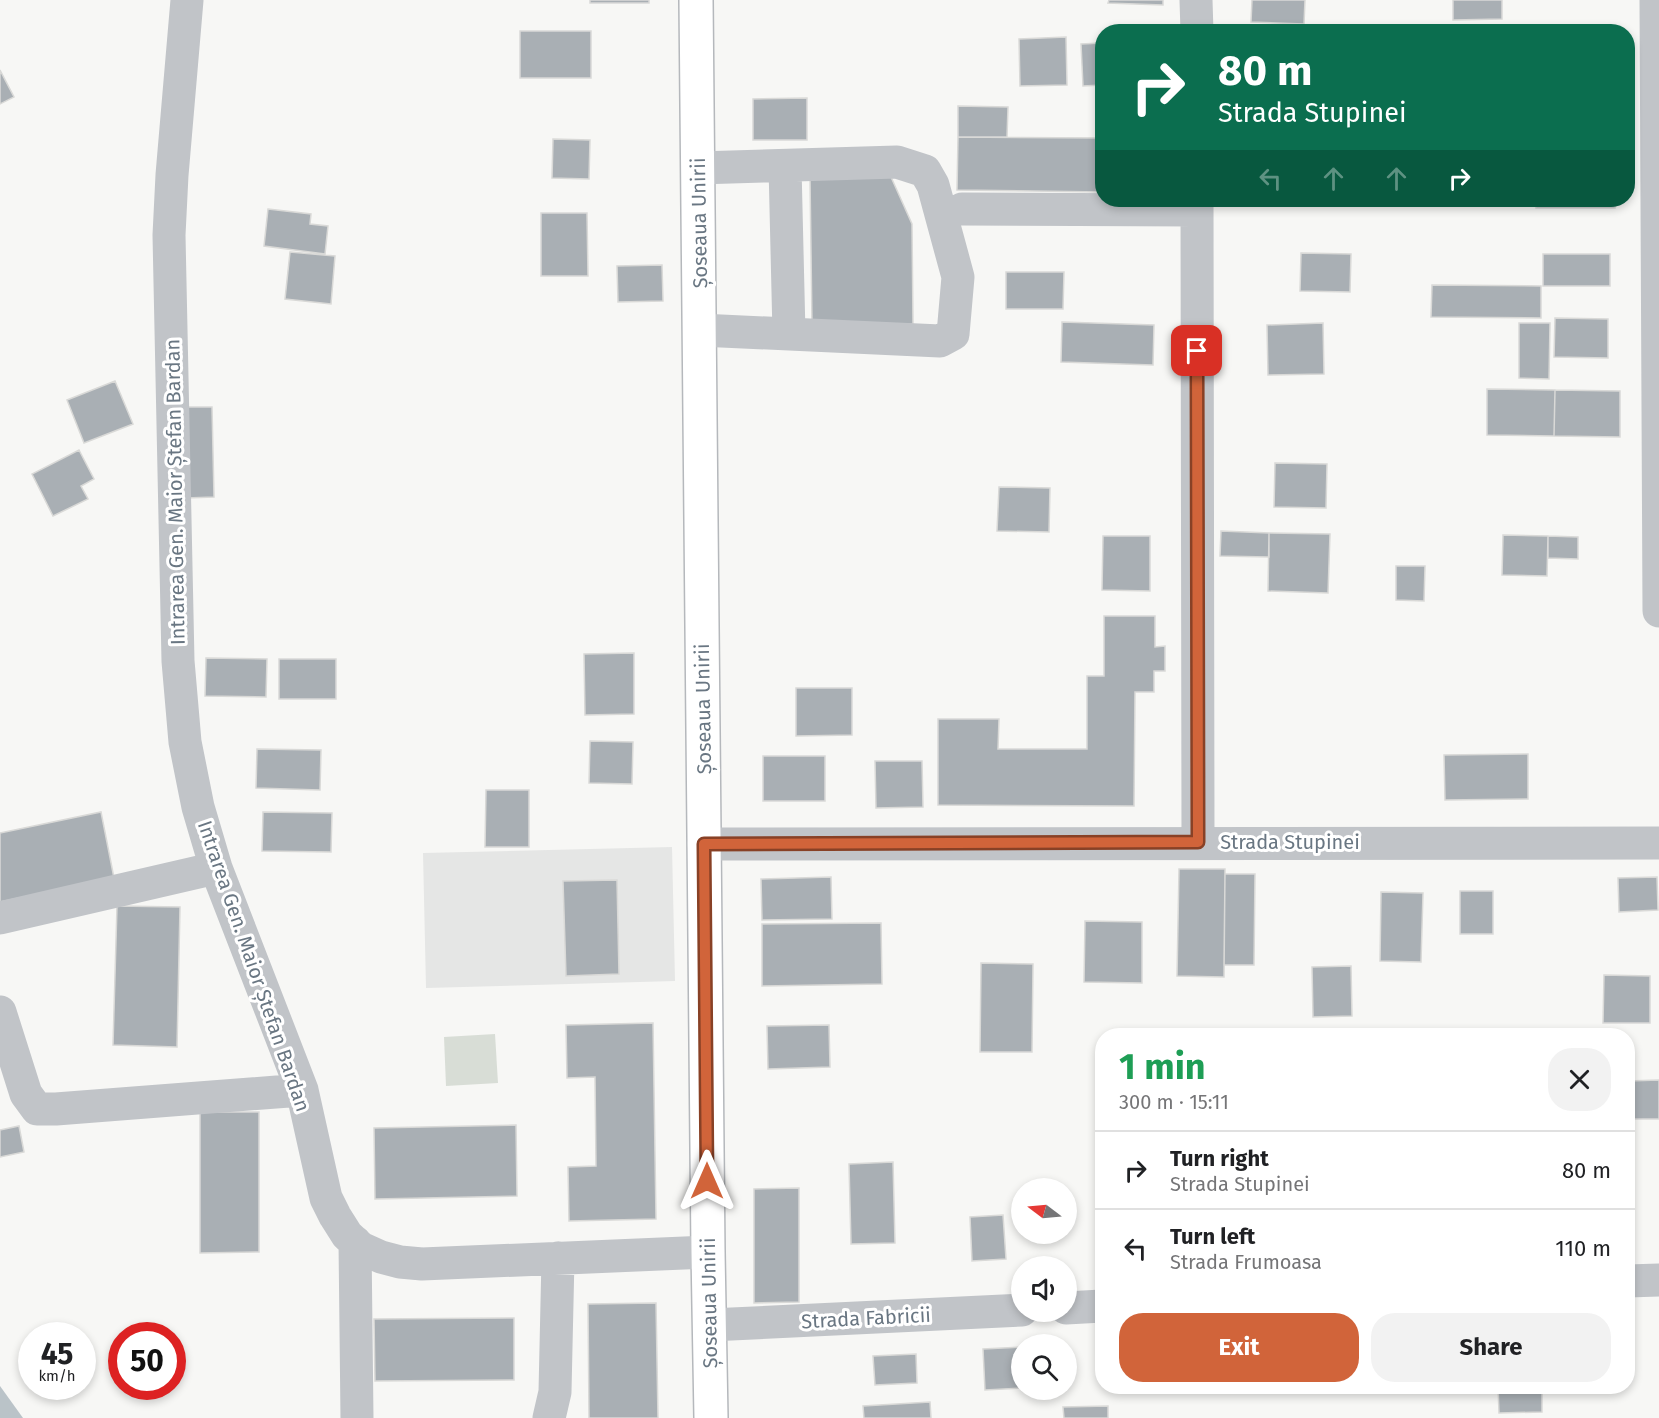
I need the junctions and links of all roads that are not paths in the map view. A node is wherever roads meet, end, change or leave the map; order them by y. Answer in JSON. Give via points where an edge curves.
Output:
{"nodes":[{"id":1,"x":187,"y":0,"type":"edge"},
{"id":2,"x":696,"y":0,"type":"edge"},
{"id":3,"x":1197,"y":0,"type":"edge"},
{"id":4,"x":1656,"y":0,"type":"edge"},
{"id":5,"x":1197,"y":24,"type":"edge"},
{"id":6,"x":785,"y":166,"type":"junction"},
{"id":7,"x":698,"y":168,"type":"junction"},
{"id":8,"x":1095,"y":207,"type":"edge"},
{"id":9,"x":1197,"y":207,"type":"edge"},
{"id":10,"x":962,"y":209,"type":"dead end"},
{"id":11,"x":700,"y":330,"type":"junction"},
{"id":12,"x":789,"y":334,"type":"junction"},
{"id":13,"x":1659,"y":610,"type":"edge"},
{"id":14,"x":1198,"y":842,"type":"junction"},
{"id":15,"x":1659,"y":843,"type":"edge"},
{"id":16,"x":704,"y":844,"type":"junction"},
{"id":17,"x":216,"y":868,"type":"junction"},
{"id":18,"x":0,"y":918,"type":"edge"},
{"id":19,"x":0,"y":1012,"type":"edge"},
{"id":20,"x":302,"y":1090,"type":"junction"},
{"id":21,"x":355,"y":1242,"type":"junction"},
{"id":22,"x":708,"y":1252,"type":"junction"},
{"id":23,"x":558,"y":1258,"type":"junction"},
{"id":24,"x":1659,"y":1280,"type":"edge"},
{"id":25,"x":1635,"y":1281,"type":"edge"},
{"id":26,"x":1095,"y":1306,"type":"edge"},
{"id":27,"x":1077,"y":1307,"type":"edge"},
{"id":28,"x":1011,"y":1311,"type":"edge"},
{"id":29,"x":710,"y":1325,"type":"junction"},
{"id":30,"x":357,"y":1418,"type":"edge"},
{"id":31,"x":549,"y":1418,"type":"edge"},
{"id":32,"x":711,"y":1418,"type":"edge"}],
"edges":[{"from":1,"to":17,"type":"street","name":"Intrarea Gen. Maior Ștefan Bardan","via":[[170,235],[178,661],[185,742]]},
{"from":2,"to":7,"type":"main road","name":"Șoseaua Unirii"},
{"from":3,"to":5,"type":"street"},
{"from":4,"to":13,"type":"street"},
{"from":6,"to":7,"type":"street"},
{"from":6,"to":12,"type":"street"},
{"from":6,"to":12,"type":"street","via":[[897,162],[924,171],[933,185],[958,277],[953,334],[940,341]]},
{"from":7,"to":11,"type":"main road","name":"Șoseaua Unirii"},
{"from":8,"to":10,"type":"street"},
{"from":9,"to":14,"type":"street"},
{"from":11,"to":12,"type":"street"},
{"from":11,"to":16,"type":"main road","name":"Șoseaua Unirii"},
{"from":14,"to":15,"type":"street","name":"Strada Stupinei"},
{"from":14,"to":16,"type":"street","name":"Strada Stupinei"},
{"from":16,"to":22,"type":"main road","name":"Șoseaua Unirii"},
{"from":17,"to":18,"type":"street"},
{"from":17,"to":20,"type":"street","name":"Intrarea Gen. Maior Ștefan Bardan"},
{"from":19,"to":20,"type":"street","via":[[26,1094],[37,1109]]},
{"from":20,"to":21,"type":"street","name":"Intrarea Gen. Maior Ștefan Bardan","via":[[326,1198]]},
{"from":21,"to":23,"type":"street","name":"Intrarea Gen. Maior Ștefan Bardan","via":[[381,1257],[422,1264]]},
{"from":21,"to":30,"type":"street"},
{"from":22,"to":23,"type":"street","name":"Intrarea Gen. Maior Ștefan Bardan"},
{"from":22,"to":29,"type":"main road","name":"Șoseaua Unirii"},
{"from":23,"to":31,"type":"street","via":[[555,1392]]},
{"from":24,"to":25,"type":"street"},
{"from":26,"to":27,"type":"street"},
{"from":28,"to":29,"type":"street","name":"Strada Fabricii"},
{"from":29,"to":32,"type":"main road","name":"Șoseaua Unirii"}]}
